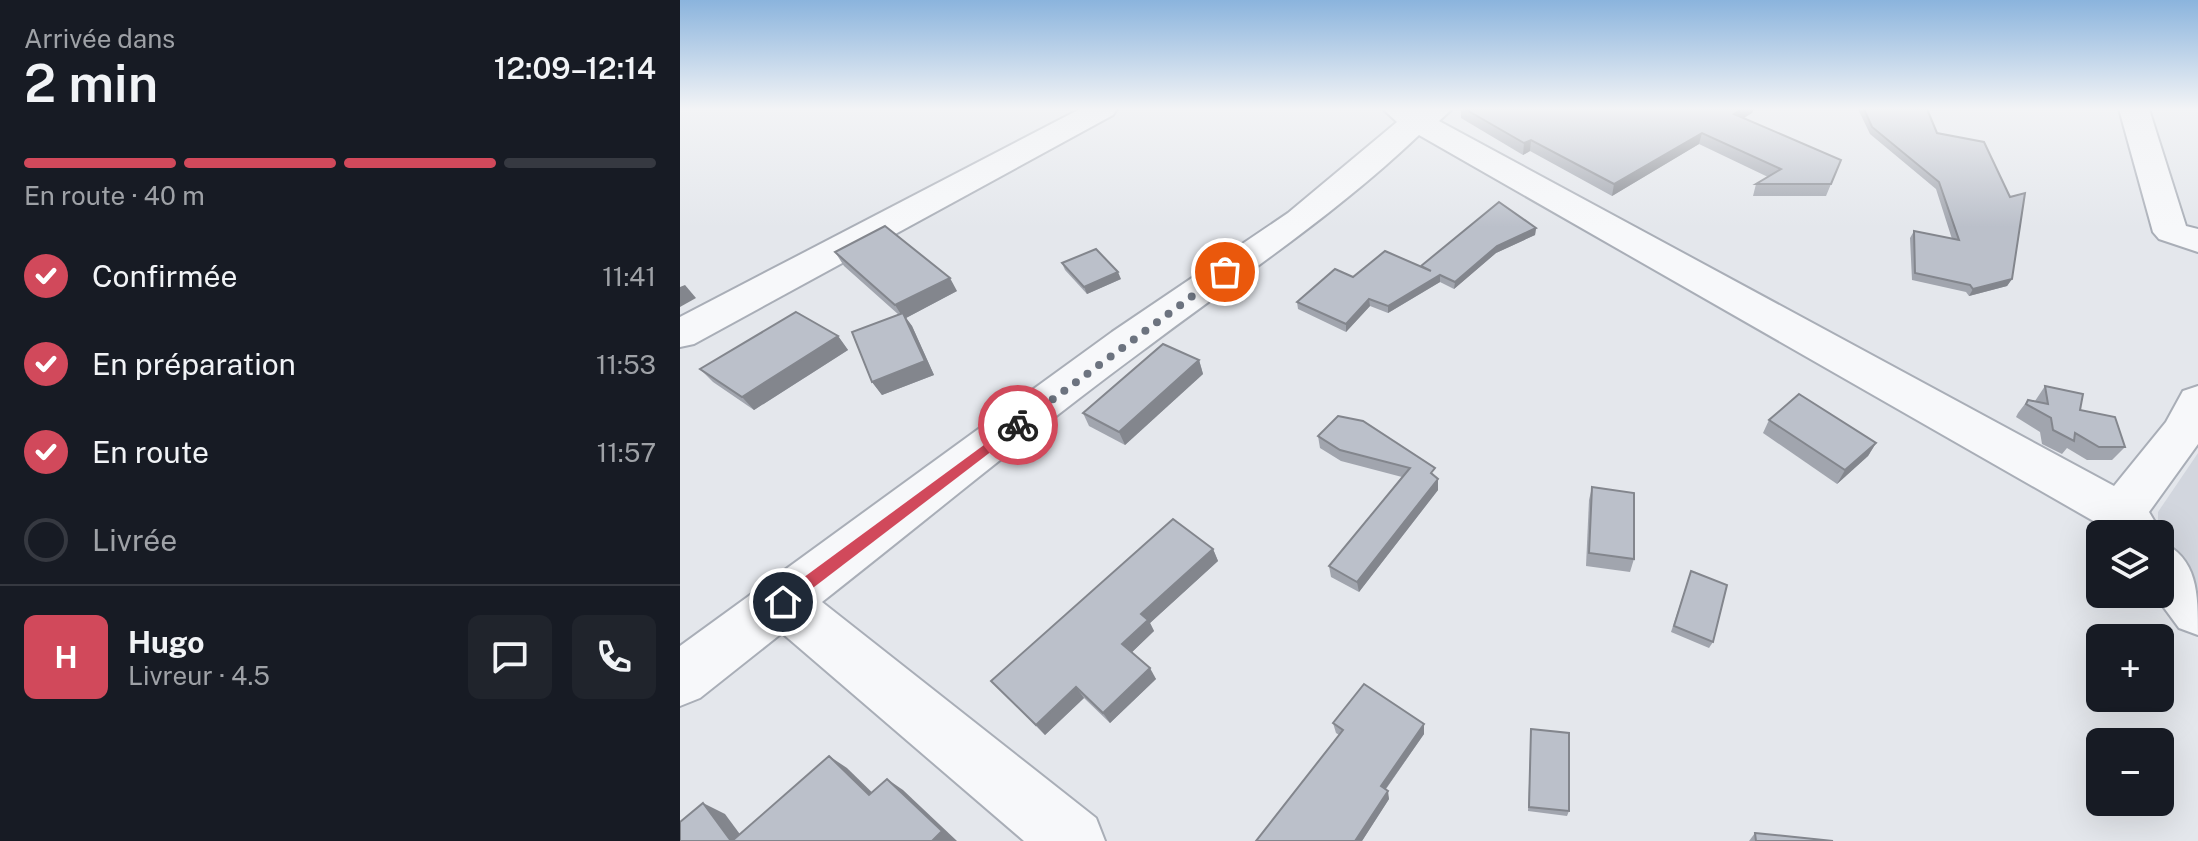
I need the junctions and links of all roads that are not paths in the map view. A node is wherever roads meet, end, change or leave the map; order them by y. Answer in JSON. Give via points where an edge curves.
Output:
{"nodes":[{"id":1,"x":1029,"y":148,"type":"edge"},
{"id":2,"x":1384,"y":148,"type":"edge"},
{"id":3,"x":1477,"y":148,"type":"edge"},
{"id":4,"x":2146,"y":148,"type":"edge"},
{"id":5,"x":2198,"y":241,"type":"edge"},
{"id":6,"x":680,"y":334,"type":"edge"},
{"id":7,"x":2198,"y":402,"type":"edge"},
{"id":8,"x":2122,"y":520,"type":"edge"},
{"id":9,"x":2131,"y":520,"type":"edge"},
{"id":10,"x":2174,"y":581,"type":"edge"},
{"id":11,"x":783,"y":602,"type":"junction"},
{"id":12,"x":2198,"y":611,"type":"edge"},
{"id":13,"x":680,"y":679,"type":"edge"},
{"id":14,"x":1073,"y":841,"type":"edge"}],
"edges":[{"from":1,"to":6,"type":"street"},
{"from":2,"to":11,"type":"street","via":[[1300,220],[1126,342]]},
{"from":3,"to":8,"type":"street"},
{"from":4,"to":5,"type":"street","via":[[2171,232]]},
{"from":7,"to":9,"type":"street"},
{"from":10,"to":12,"type":"street"},
{"from":11,"to":13,"type":"street"},
{"from":11,"to":14,"type":"street"}]}
